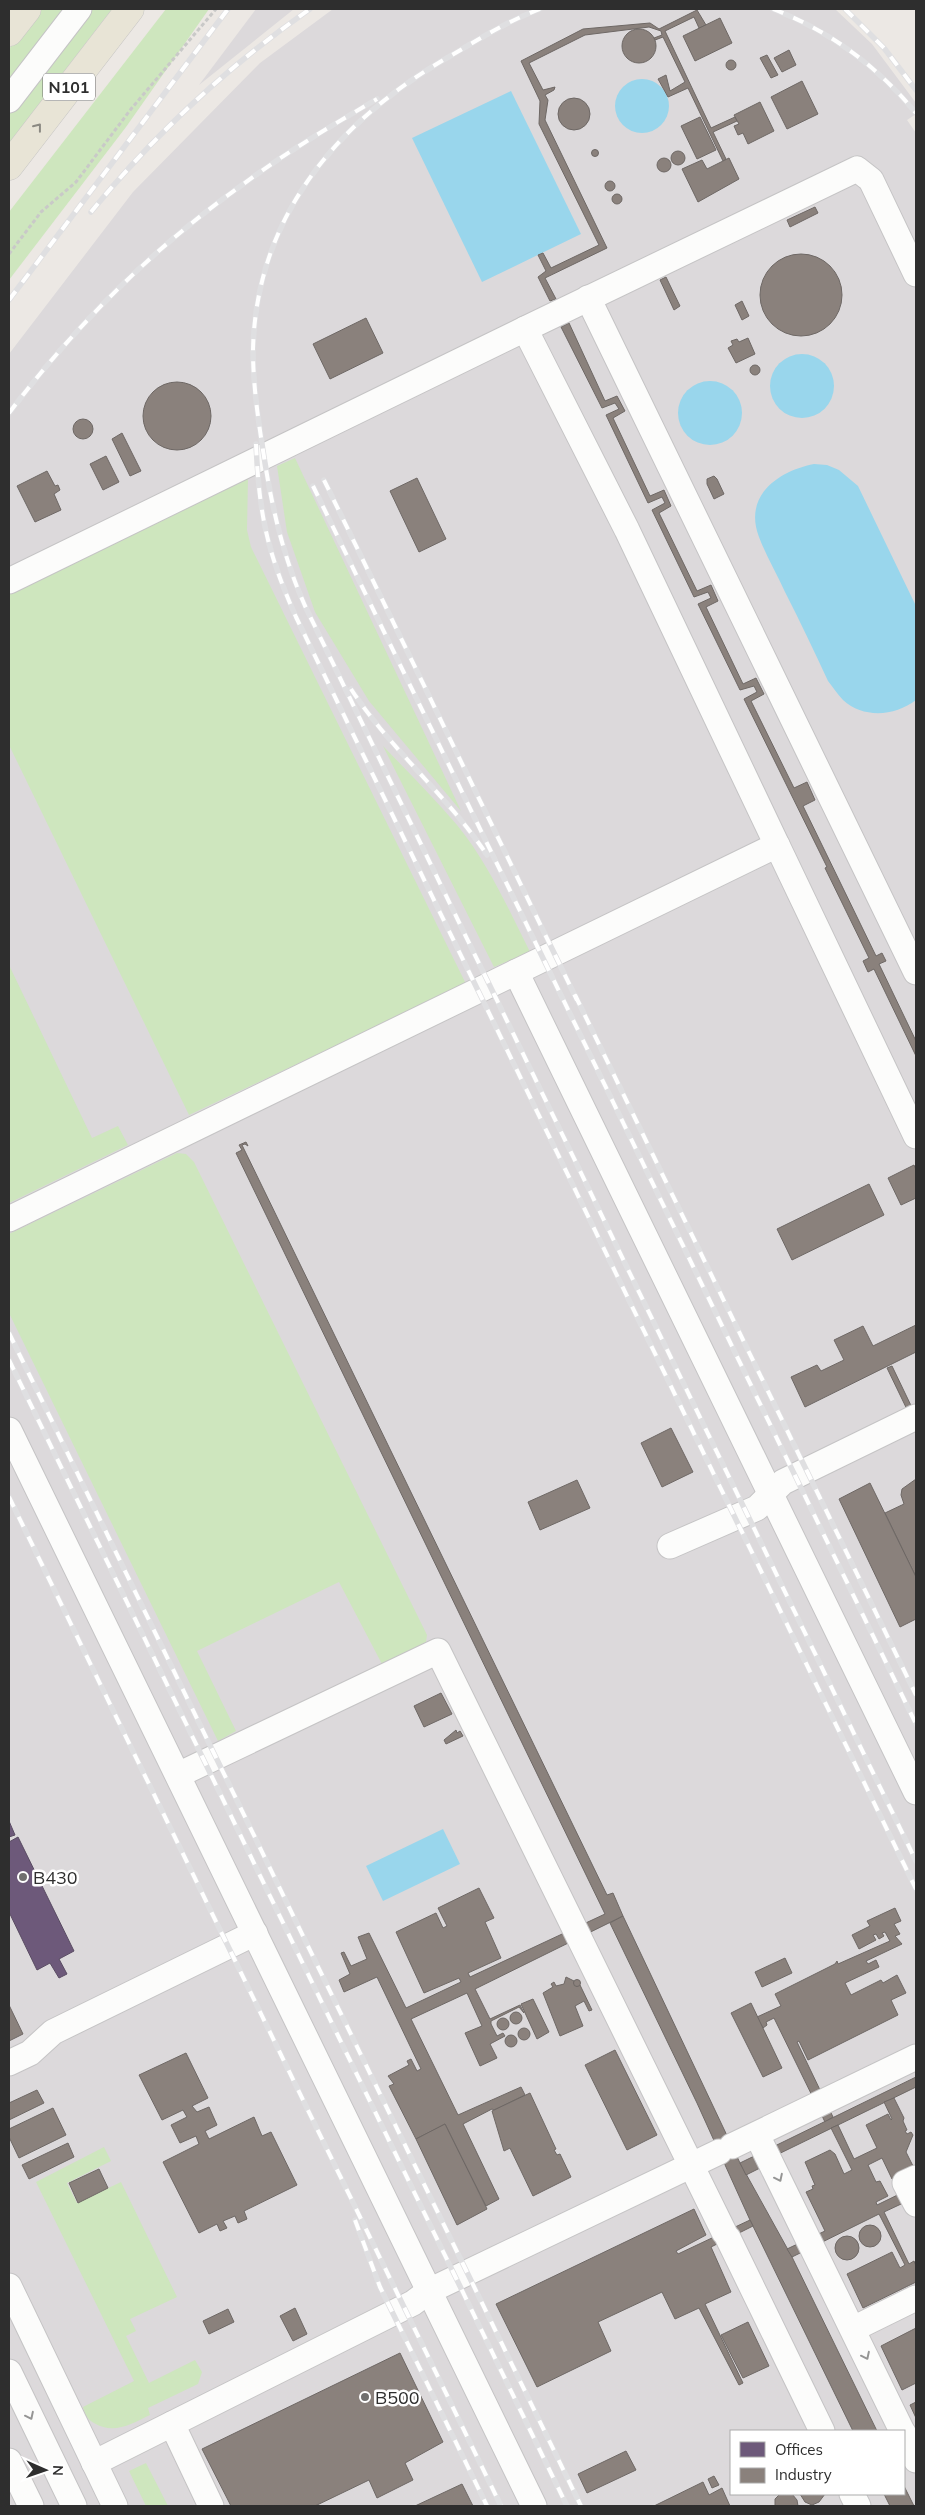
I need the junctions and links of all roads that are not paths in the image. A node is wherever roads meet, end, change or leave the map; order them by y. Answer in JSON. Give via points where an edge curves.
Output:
{"nodes":[{"id":1,"x":27,"y":9,"type":"edge"},
{"id":2,"x":79,"y":9,"type":"edge"},
{"id":3,"x":130,"y":9,"type":"edge"},
{"id":4,"x":9,"y":32,"type":"edge"},
{"id":5,"x":9,"y":100,"type":"edge"},
{"id":6,"x":9,"y":166,"type":"edge"},
{"id":7,"x":916,"y":274,"type":"edge"},
{"id":8,"x":588,"y":298,"type":"junction"},
{"id":9,"x":524,"y":329,"type":"junction"},
{"id":10,"x":9,"y":581,"type":"edge"},
{"id":11,"x":777,"y":845,"type":"junction"},
{"id":12,"x":516,"y":972,"type":"junction"},
{"id":13,"x":916,"y":972,"type":"edge"},
{"id":14,"x":916,"y":1136,"type":"edge"},
{"id":15,"x":9,"y":1219,"type":"edge"},
{"id":16,"x":916,"y":1417,"type":"edge"},
{"id":17,"x":9,"y":1430,"type":"edge"},
{"id":18,"x":770,"y":1494,"type":"junction"},
{"id":19,"x":670,"y":1546,"type":"dead end"},
{"id":20,"x":178,"y":1775,"type":"junction"},
{"id":21,"x":916,"y":1792,"type":"edge"},
{"id":22,"x":254,"y":1933,"type":"junction"},
{"id":23,"x":916,"y":2057,"type":"edge"},
{"id":24,"x":9,"y":2063,"type":"edge"},
{"id":25,"x":757,"y":2135,"type":"junction"},
{"id":26,"x":691,"y":2165,"type":"junction"},
{"id":27,"x":916,"y":2178,"type":"edge"},
{"id":28,"x":916,"y":2204,"type":"edge"},
{"id":29,"x":9,"y":2286,"type":"edge"},
{"id":30,"x":429,"y":2291,"type":"junction"},
{"id":31,"x":916,"y":2298,"type":"edge"},
{"id":32,"x":853,"y":2329,"type":"junction"},
{"id":33,"x":9,"y":2372,"type":"edge"},
{"id":34,"x":172,"y":2424,"type":"junction"},
{"id":35,"x":822,"y":2430,"type":"edge"},
{"id":36,"x":902,"y":2430,"type":"edge"},
{"id":37,"x":905,"y":2437,"type":"edge"},
{"id":38,"x":916,"y":2460,"type":"edge"},
{"id":39,"x":9,"y":2461,"type":"edge"},
{"id":40,"x":94,"y":2463,"type":"junction"},
{"id":41,"x":31,"y":2506,"type":"edge"},
{"id":42,"x":74,"y":2506,"type":"edge"},
{"id":43,"x":115,"y":2506,"type":"edge"},
{"id":44,"x":211,"y":2506,"type":"edge"},
{"id":45,"x":534,"y":2506,"type":"edge"}],
"edges":[{"from":1,"to":4,"type":"main road"},
{"from":2,"to":5,"type":"lane"},
{"from":6,"to":3,"type":"main road","number":"N101","one_way":true},
{"from":7,"to":8,"type":"lane","via":[[871,180],[857,170]]},
{"from":8,"to":9,"type":"lane"},
{"from":8,"to":13,"type":"lane"},
{"from":9,"to":10,"type":"lane"},
{"from":9,"to":11,"type":"lane","via":[[627,530]]},
{"from":11,"to":12,"type":"lane"},
{"from":11,"to":14,"type":"lane"},
{"from":12,"to":15,"type":"lane"},
{"from":12,"to":18,"type":"lane"},
{"from":16,"to":18,"type":"lane","via":[[783,1482]]},
{"from":17,"to":20,"type":"lane"},
{"from":18,"to":19,"type":"lane","via":[[757,1508]]},
{"from":18,"to":21,"type":"lane"},
{"from":20,"to":22,"type":"lane"},
{"from":20,"to":26,"type":"lane","via":[[438,1651]]},
{"from":22,"to":24,"type":"lane","via":[[53,2032],[30,2053]]},
{"from":22,"to":30,"type":"lane"},
{"from":23,"to":25,"type":"lane"},
{"from":25,"to":26,"type":"lane"},
{"from":25,"to":32,"type":"lane","one_way":true},
{"from":26,"to":30,"type":"lane"},
{"from":26,"to":35,"type":"lane"},
{"from":27,"to":28,"type":"lane","via":[[905,2183]]},
{"from":29,"to":40,"type":"lane"},
{"from":30,"to":34,"type":"lane","via":[[413,2303]]},
{"from":30,"to":45,"type":"lane"},
{"from":31,"to":32,"type":"lane"},
{"from":32,"to":36,"type":"lane","one_way":true},
{"from":33,"to":42,"type":"lane","one_way":true},
{"from":34,"to":40,"type":"lane"},
{"from":34,"to":44,"type":"lane"},
{"from":37,"to":38,"type":"lane"},
{"from":39,"to":41,"type":"lane"},
{"from":40,"to":43,"type":"lane"}]}
